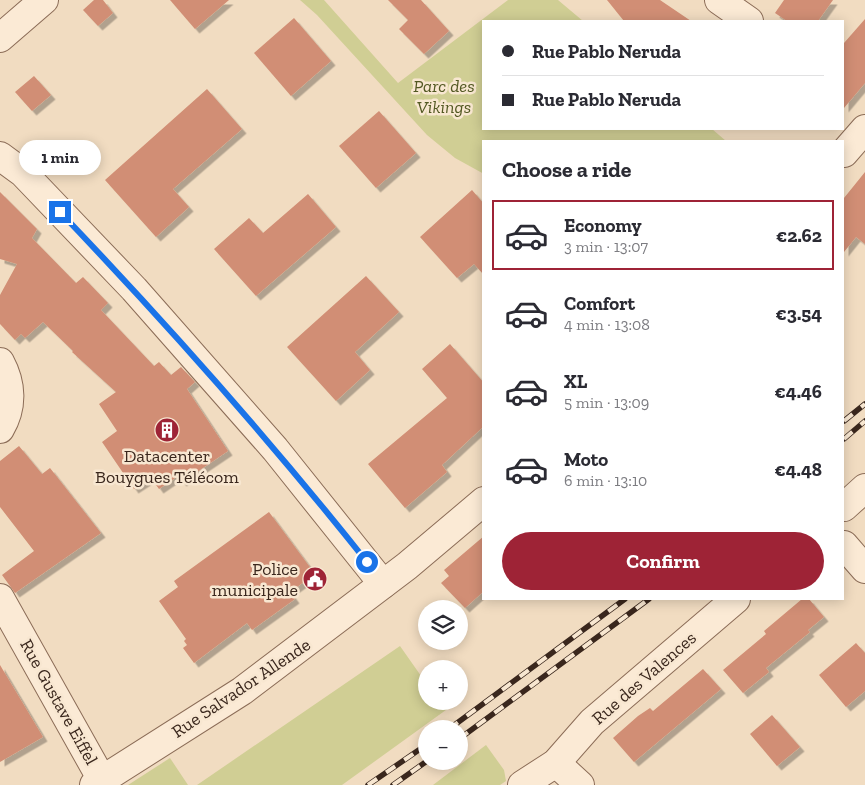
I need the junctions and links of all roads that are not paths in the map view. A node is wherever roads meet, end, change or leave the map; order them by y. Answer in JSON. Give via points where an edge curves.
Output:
{"nodes":[{"id":1,"x":44,"y":0,"type":"edge"},
{"id":2,"x":719,"y":0,"type":"edge"},
{"id":3,"x":748,"y":20,"type":"edge"},
{"id":4,"x":0,"y":38,"type":"edge"},
{"id":5,"x":865,"y":129,"type":"edge"},
{"id":6,"x":844,"y":153,"type":"edge"},
{"id":7,"x":0,"y":156,"type":"edge"},
{"id":8,"x":0,"y":362,"type":"edge"},
{"id":9,"x":0,"y":429,"type":"edge"},
{"id":10,"x":865,"y":488,"type":"edge"},
{"id":11,"x":482,"y":502,"type":"edge"},
{"id":12,"x":844,"y":507,"type":"edge"},
{"id":13,"x":844,"y":545,"type":"edge"},
{"id":14,"x":865,"y":570,"type":"edge"},
{"id":15,"x":383,"y":584,"type":"junction"},
{"id":16,"x":0,"y":598,"type":"edge"},
{"id":17,"x":735,"y":600,"type":"edge"},
{"id":18,"x":556,"y":763,"type":"junction"},
{"id":19,"x":98,"y":783,"type":"edge"},
{"id":20,"x":522,"y":785,"type":"edge"},
{"id":21,"x":580,"y":785,"type":"edge"}],
"edges":[{"from":1,"to":4,"type":"street"},
{"from":2,"to":3,"type":"street"},
{"from":5,"to":6,"type":"street"},
{"from":7,"to":15,"type":"street","via":[[23,173],[134,289],[275,449]]},
{"from":8,"to":9,"type":"street","via":[[8,378],[10,398]]},
{"from":10,"to":12,"type":"street"},
{"from":11,"to":15,"type":"street","name":"Rue Salvador Allende"},
{"from":13,"to":14,"type":"street"},
{"from":15,"to":19,"type":"street","name":"Rue Salvador Allende","via":[[242,691]]},
{"from":16,"to":19,"type":"street","name":"Rue Gustave Eiffel"},
{"from":17,"to":18,"type":"street","name":"Rue des Valences","via":[[592,722]]},
{"from":18,"to":20,"type":"street","name":"Rue des Valences"},
{"from":18,"to":21,"type":"street"}]}
